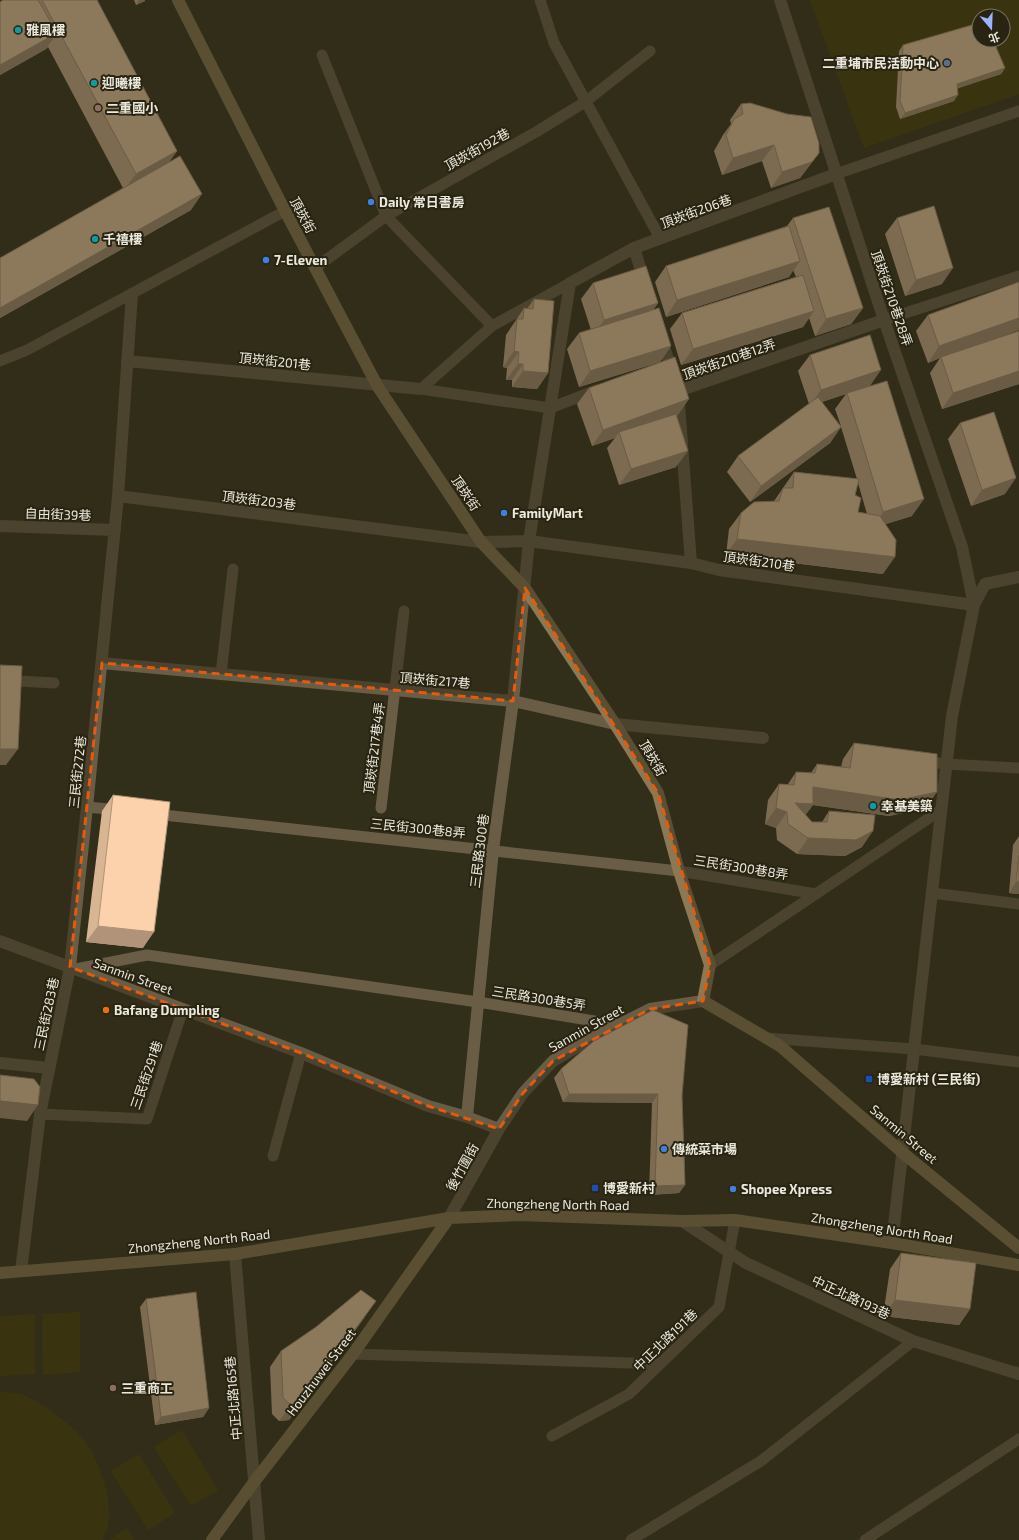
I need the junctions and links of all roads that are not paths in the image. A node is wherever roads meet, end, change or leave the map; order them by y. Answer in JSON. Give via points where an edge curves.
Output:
{"nodes":[{"id":1,"x":178,"y":0,"type":"edge"},
{"id":2,"x":540,"y":0,"type":"edge"},
{"id":3,"x":780,"y":0,"type":"edge"},
{"id":4,"x":650,"y":51,"type":"dead end"},
{"id":5,"x":322,"y":55,"type":"dead end"},
{"id":6,"x":585,"y":102,"type":"junction"},
{"id":7,"x":1019,"y":111,"type":"edge"},
{"id":8,"x":836,"y":174,"type":"junction"},
{"id":9,"x":285,"y":211,"type":"junction"},
{"id":10,"x":386,"y":216,"type":"junction"},
{"id":11,"x":660,"y":238,"type":"junction"},
{"id":12,"x":634,"y":248,"type":"junction"},
{"id":13,"x":315,"y":268,"type":"junction"},
{"id":14,"x":1019,"y":276,"type":"edge"},
{"id":15,"x":570,"y":283,"type":"junction"},
{"id":16,"x":132,"y":294,"type":"junction"},
{"id":17,"x":648,"y":294,"type":"edge"},
{"id":18,"x":884,"y":320,"type":"junction"},
{"id":19,"x":657,"y":324,"type":"edge"},
{"id":20,"x":492,"y":326,"type":"junction"},
{"id":21,"x":0,"y":361,"type":"edge"},
{"id":22,"x":127,"y":361,"type":"junction"},
{"id":23,"x":377,"y":385,"type":"junction"},
{"id":24,"x":609,"y":385,"type":"edge"},
{"id":25,"x":421,"y":388,"type":"junction"},
{"id":26,"x":678,"y":391,"type":"junction"},
{"id":27,"x":550,"y":408,"type":"junction"},
{"id":28,"x":118,"y":496,"type":"junction"},
{"id":29,"x":0,"y":526,"type":"edge"},
{"id":30,"x":115,"y":530,"type":"junction"},
{"id":31,"x":529,"y":541,"type":"junction"},
{"id":32,"x":481,"y":542,"type":"junction"},
{"id":33,"x":691,"y":563,"type":"junction"},
{"id":34,"x":233,"y":569,"type":"dead end"},
{"id":35,"x":1019,"y":577,"type":"edge"},
{"id":36,"x":525,"y":588,"type":"junction"},
{"id":37,"x":974,"y":605,"type":"junction"},
{"id":38,"x":404,"y":611,"type":"dead end"},
{"id":39,"x":102,"y":663,"type":"junction"},
{"id":40,"x":221,"y":674,"type":"junction"},
{"id":41,"x":0,"y":680,"type":"edge"},
{"id":42,"x":54,"y":683,"type":"dead end"},
{"id":43,"x":396,"y":690,"type":"junction"},
{"id":44,"x":513,"y":701,"type":"junction"},
{"id":45,"x":615,"y":724,"type":"junction"},
{"id":46,"x":763,"y":738,"type":"dead end"},
{"id":47,"x":910,"y":758,"type":"edge"},
{"id":48,"x":946,"y":764,"type":"junction"},
{"id":49,"x":1019,"y":768,"type":"edge"},
{"id":50,"x":87,"y":806,"type":"junction"},
{"id":51,"x":381,"y":808,"type":"dead end"},
{"id":52,"x":941,"y":810,"type":"junction"},
{"id":53,"x":126,"y":811,"type":"edge"},
{"id":54,"x":142,"y":812,"type":"edge"},
{"id":55,"x":493,"y":850,"type":"junction"},
{"id":56,"x":679,"y":871,"type":"junction"},
{"id":57,"x":932,"y":893,"type":"junction"},
{"id":58,"x":816,"y":894,"type":"junction"},
{"id":59,"x":1019,"y":904,"type":"edge"},
{"id":60,"x":0,"y":941,"type":"edge"},
{"id":61,"x":710,"y":965,"type":"junction"},
{"id":62,"x":73,"y":968,"type":"junction"},
{"id":63,"x":703,"y":1001,"type":"junction"},
{"id":64,"x":478,"y":1002,"type":"junction"},
{"id":65,"x":183,"y":1009,"type":"junction"},
{"id":66,"x":619,"y":1025,"type":"junction"},
{"id":67,"x":766,"y":1038,"type":"junction"},
{"id":68,"x":914,"y":1049,"type":"junction"},
{"id":69,"x":301,"y":1053,"type":"junction"},
{"id":70,"x":1019,"y":1062,"type":"edge"},
{"id":71,"x":0,"y":1063,"type":"edge"},
{"id":72,"x":49,"y":1068,"type":"junction"},
{"id":73,"x":40,"y":1114,"type":"junction"},
{"id":74,"x":467,"y":1116,"type":"junction"},
{"id":75,"x":499,"y":1129,"type":"junction"},
{"id":76,"x":903,"y":1153,"type":"junction"},
{"id":77,"x":273,"y":1156,"type":"dead end"},
{"id":78,"x":449,"y":1218,"type":"junction"},
{"id":79,"x":735,"y":1220,"type":"junction"},
{"id":80,"x":682,"y":1221,"type":"junction"},
{"id":81,"x":892,"y":1243,"type":"junction"},
{"id":82,"x":1019,"y":1248,"type":"edge"},
{"id":83,"x":728,"y":1250,"type":"junction"},
{"id":84,"x":235,"y":1254,"type":"junction"},
{"id":85,"x":1019,"y":1265,"type":"edge"},
{"id":86,"x":21,"y":1271,"type":"junction"},
{"id":87,"x":0,"y":1273,"type":"edge"},
{"id":88,"x":914,"y":1341,"type":"junction"},
{"id":89,"x":353,"y":1354,"type":"junction"},
{"id":90,"x":660,"y":1364,"type":"junction"},
{"id":91,"x":1019,"y":1374,"type":"edge"},
{"id":92,"x":552,"y":1436,"type":"dead end"},
{"id":93,"x":1019,"y":1439,"type":"edge"},
{"id":94,"x":254,"y":1482,"type":"junction"},
{"id":95,"x":212,"y":1540,"type":"edge"},
{"id":96,"x":259,"y":1540,"type":"edge"},
{"id":97,"x":631,"y":1540,"type":"edge"},
{"id":98,"x":865,"y":1540,"type":"edge"}],
"edges":[{"from":1,"to":9,"type":"street","name":"頂崁街"},
{"from":2,"to":6,"type":"lane","via":[[554,43]]},
{"from":3,"to":8,"type":"street","name":"頂崁街210巷28弄"},
{"from":4,"to":6,"type":"lane","name":"頂崁街192巷"},
{"from":5,"to":10,"type":"lane"},
{"from":6,"to":10,"type":"lane","name":"頂崁街192巷"},
{"from":6,"to":11,"type":"lane"},
{"from":7,"to":8,"type":"lane"},
{"from":8,"to":11,"type":"street","name":"頂崁街206巷"},
{"from":8,"to":18,"type":"street","name":"頂崁街210巷28弄"},
{"from":9,"to":13,"type":"street","name":"頂崁街"},
{"from":9,"to":16,"type":"lane"},
{"from":10,"to":13,"type":"lane","name":"頂崁街192巷"},
{"from":10,"to":20,"type":"lane"},
{"from":11,"to":12,"type":"street","name":"頂崁街206巷"},
{"from":12,"to":15,"type":"street","name":"頂崁街206巷"},
{"from":12,"to":17,"type":"street"},
{"from":13,"to":23,"type":"street","name":"頂崁街"},
{"from":14,"to":18,"type":"lane"},
{"from":15,"to":20,"type":"lane"},
{"from":15,"to":27,"type":"street","name":"三民路300巷"},
{"from":16,"to":21,"type":"lane","via":[[27,350]]},
{"from":16,"to":22,"type":"street"},
{"from":18,"to":26,"type":"street","name":"頂崁街210巷12弄"},
{"from":18,"to":37,"type":"street","name":"頂崁街210巷28弄","via":[[962,548]]},
{"from":19,"to":26,"type":"street"},
{"from":20,"to":25,"type":"lane"},
{"from":22,"to":23,"type":"street","name":"頂崁街201巷"},
{"from":22,"to":28,"type":"street"},
{"from":23,"to":25,"type":"street","name":"頂崁街201巷"},
{"from":23,"to":32,"type":"street","name":"頂崁街"},
{"from":24,"to":27,"type":"lane"},
{"from":25,"to":27,"type":"lane"},
{"from":26,"to":33,"type":"street","name":"頂崁街210巷12弄"},
{"from":27,"to":31,"type":"street","name":"三民路300巷"},
{"from":28,"to":30,"type":"street"},
{"from":28,"to":32,"type":"street","name":"頂崁街203巷"},
{"from":29,"to":30,"type":"street","name":"自由街39巷"},
{"from":30,"to":39,"type":"street","name":"三民街272巷"},
{"from":31,"to":32,"type":"street","name":"頂崁街210巷"},
{"from":31,"to":33,"type":"street","name":"頂崁街210巷"},
{"from":31,"to":36,"type":"street","name":"三民路300巷"},
{"from":32,"to":36,"type":"street","name":"頂崁街"},
{"from":33,"to":37,"type":"street","name":"頂崁街210巷","via":[[719,570]]},
{"from":34,"to":40,"type":"lane"},
{"from":35,"to":37,"type":"street","via":[[985,584]]},
{"from":36,"to":44,"type":"street","name":"三民路300巷"},
{"from":36,"to":45,"type":"street","name":"頂崁街"},
{"from":37,"to":48,"type":"street","via":[[952,716]]},
{"from":38,"to":43,"type":"lane","name":"頂崁街217巷4弄"},
{"from":39,"to":40,"type":"street","name":"頂崁街217巷"},
{"from":39,"to":50,"type":"street","name":"三民街272巷"},
{"from":40,"to":43,"type":"street","name":"頂崁街217巷"},
{"from":41,"to":42,"type":"lane"},
{"from":43,"to":44,"type":"street","name":"頂崁街217巷"},
{"from":43,"to":51,"type":"lane","name":"頂崁街217巷4弄"},
{"from":44,"to":45,"type":"street","name":"頂崁街217巷"},
{"from":44,"to":55,"type":"street","name":"三民路300巷"},
{"from":45,"to":46,"type":"street","name":"頂崁街217巷"},
{"from":45,"to":56,"type":"street","name":"頂崁街","via":[[658,793]]},
{"from":47,"to":48,"type":"lane"},
{"from":48,"to":49,"type":"lane"},
{"from":48,"to":52,"type":"street"},
{"from":50,"to":53,"type":"lane"},
{"from":50,"to":62,"type":"street","name":"三民街272巷"},
{"from":52,"to":57,"type":"street"},
{"from":52,"to":58,"type":"lane"},
{"from":54,"to":55,"type":"lane","name":"三民街300巷8弄"},
{"from":55,"to":56,"type":"lane","name":"三民街300巷8弄"},
{"from":55,"to":64,"type":"street","name":"三民路300巷"},
{"from":56,"to":58,"type":"lane","name":"三民街300巷8弄"},
{"from":56,"to":61,"type":"street","name":"頂崁街"},
{"from":57,"to":59,"type":"lane"},
{"from":57,"to":68,"type":"street"},
{"from":58,"to":61,"type":"lane"},
{"from":60,"to":62,"type":"street","name":"Sanmin Street"},
{"from":61,"to":63,"type":"street","name":"頂崁街"},
{"from":62,"to":64,"type":"lane","name":"三民路300巷5弄","via":[[147,955]]},
{"from":62,"to":65,"type":"street","name":"Sanmin Street"},
{"from":62,"to":72,"type":"street","name":"三民街283巷"},
{"from":63,"to":66,"type":"street","name":"Sanmin Street","via":[[650,1009]]},
{"from":63,"to":67,"type":"street","name":"Sanmin Street"},
{"from":64,"to":66,"type":"lane","name":"三民路300巷5弄"},
{"from":64,"to":74,"type":"street","name":"三民路300巷"},
{"from":65,"to":69,"type":"street","name":"Sanmin Street"},
{"from":65,"to":73,"type":"lane","name":"三民街291巷","via":[[148,1119]]},
{"from":66,"to":75,"type":"street","name":"Sanmin Street","via":[[553,1061],[523,1093]]},
{"from":67,"to":68,"type":"lane"},
{"from":67,"to":76,"type":"street","name":"Sanmin Street","via":[[780,1046]]},
{"from":68,"to":70,"type":"lane"},
{"from":68,"to":76,"type":"street"},
{"from":69,"to":74,"type":"street","name":"Sanmin Street","via":[[428,1106]]},
{"from":69,"to":77,"type":"lane"},
{"from":71,"to":72,"type":"street"},
{"from":72,"to":73,"type":"street","name":"三民街283巷"},
{"from":73,"to":86,"type":"street","name":"三民街283巷"},
{"from":74,"to":75,"type":"street","name":"Sanmin Street"},
{"from":75,"to":78,"type":"street","name":"後竹圍街"},
{"from":76,"to":81,"type":"street"},
{"from":76,"to":82,"type":"street","name":"Sanmin Street"},
{"from":78,"to":80,"type":"street","name":"Zhongzheng North Road","via":[[520,1215]]},
{"from":78,"to":84,"type":"street","name":"Zhongzheng North Road"},
{"from":78,"to":89,"type":"street","name":"Houzhuwei Street"},
{"from":79,"to":80,"type":"street","name":"Zhongzheng North Road"},
{"from":79,"to":81,"type":"street","name":"Zhongzheng North Road"},
{"from":79,"to":83,"type":"lane","name":"中正北路191巷"},
{"from":80,"to":83,"type":"street","name":"中正北路193巷"},
{"from":81,"to":85,"type":"street","name":"Zhongzheng North Road"},
{"from":83,"to":88,"type":"street","name":"中正北路193巷","via":[[746,1264]]},
{"from":83,"to":90,"type":"lane","name":"中正北路191巷","via":[[719,1307]]},
{"from":84,"to":86,"type":"street","name":"Zhongzheng North Road"},
{"from":84,"to":94,"type":"street","name":"中正北路165巷"},
{"from":86,"to":87,"type":"street","name":"Zhongzheng North Road"},
{"from":88,"to":91,"type":"street","name":"中正北路193巷"},
{"from":88,"to":97,"type":"lane","via":[[761,1461]]},
{"from":89,"to":90,"type":"lane"},
{"from":89,"to":94,"type":"street","name":"Houzhuwei Street"},
{"from":90,"to":92,"type":"lane","name":"中正北路191巷","via":[[629,1394]]},
{"from":93,"to":98,"type":"lane"},
{"from":94,"to":95,"type":"street","name":"Houzhuwei Street"},
{"from":94,"to":96,"type":"street","name":"中正北路165巷"}]}
